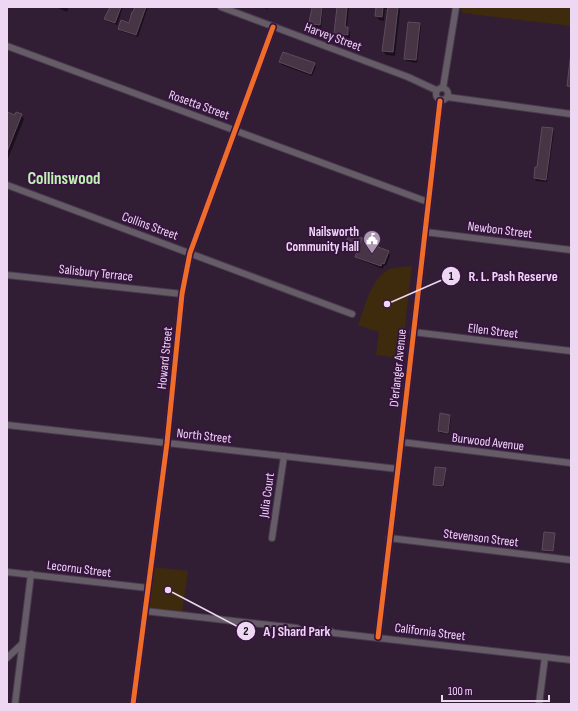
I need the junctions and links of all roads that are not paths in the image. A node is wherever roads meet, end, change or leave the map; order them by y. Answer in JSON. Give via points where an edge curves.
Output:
{"nodes":[{"id":1,"x":221,"y":7,"type":"edge"},
{"id":2,"x":456,"y":7,"type":"edge"},
{"id":3,"x":274,"y":27,"type":"junction"},
{"id":4,"x":7,"y":46,"type":"edge"},
{"id":5,"x":440,"y":89,"type":"junction"},
{"id":6,"x":448,"y":97,"type":"junction"},
{"id":7,"x":440,"y":101,"type":"junction"},
{"id":8,"x":571,"y":114,"type":"edge"},
{"id":9,"x":236,"y":130,"type":"junction"},
{"id":10,"x":7,"y":186,"type":"edge"},
{"id":11,"x":428,"y":202,"type":"junction"},
{"id":12,"x":425,"y":232,"type":"junction"},
{"id":13,"x":571,"y":250,"type":"edge"},
{"id":14,"x":190,"y":253,"type":"junction"},
{"id":15,"x":7,"y":275,"type":"edge"},
{"id":16,"x":182,"y":294,"type":"junction"},
{"id":17,"x":352,"y":314,"type":"dead end"},
{"id":18,"x":413,"y":332,"type":"junction"},
{"id":19,"x":571,"y":351,"type":"edge"},
{"id":20,"x":7,"y":425,"type":"edge"},
{"id":21,"x":401,"y":442,"type":"junction"},
{"id":22,"x":167,"y":443,"type":"junction"},
{"id":23,"x":284,"y":456,"type":"junction"},
{"id":24,"x":571,"y":463,"type":"edge"},
{"id":25,"x":398,"y":469,"type":"junction"},
{"id":26,"x":272,"y":538,"type":"dead end"},
{"id":27,"x":389,"y":538,"type":"junction"},
{"id":28,"x":571,"y":560,"type":"edge"},
{"id":29,"x":7,"y":572,"type":"edge"},
{"id":30,"x":31,"y":574,"type":"junction"},
{"id":31,"x":148,"y":588,"type":"junction"},
{"id":32,"x":145,"y":611,"type":"junction"},
{"id":33,"x":378,"y":637,"type":"junction"},
{"id":34,"x":22,"y":644,"type":"junction"},
{"id":35,"x":545,"y":657,"type":"junction"},
{"id":36,"x":7,"y":658,"type":"edge"},
{"id":37,"x":571,"y":660,"type":"edge"},
{"id":38,"x":15,"y":704,"type":"edge"},
{"id":39,"x":133,"y":704,"type":"edge"},
{"id":40,"x":539,"y":704,"type":"edge"}],
"edges":[{"from":1,"to":3,"type":"street","name":"Harvey Street"},
{"from":2,"to":5,"type":"street"},
{"from":3,"to":5,"type":"street","name":"Harvey Street"},
{"from":3,"to":9,"type":"street","name":"Howard Street"},
{"from":4,"to":9,"type":"street","name":"Rosetta Street"},
{"from":5,"to":6,"type":"street","via":[[447,90]]},
{"from":5,"to":7,"type":"street","via":[[435,96]]},
{"from":6,"to":7,"type":"street"},
{"from":6,"to":8,"type":"street"},
{"from":7,"to":11,"type":"street","name":"D'erlanger Avenue"},
{"from":9,"to":11,"type":"street","name":"Rosetta Street"},
{"from":9,"to":14,"type":"street","name":"Howard Street"},
{"from":10,"to":14,"type":"street","name":"Collins Street"},
{"from":11,"to":12,"type":"street","name":"D'erlanger Avenue"},
{"from":12,"to":13,"type":"street","name":"Newbon Street"},
{"from":12,"to":18,"type":"street","name":"D'erlanger Avenue"},
{"from":14,"to":16,"type":"street","name":"Howard Street"},
{"from":14,"to":17,"type":"street","name":"Collins Street"},
{"from":15,"to":16,"type":"street","name":"Salisbury Terrace"},
{"from":16,"to":22,"type":"street","name":"Howard Street"},
{"from":18,"to":19,"type":"street","name":"Ellen Street"},
{"from":18,"to":21,"type":"street","name":"D'erlanger Avenue"},
{"from":20,"to":22,"type":"street","name":"North Street"},
{"from":21,"to":24,"type":"street","name":"Burwood Avenue"},
{"from":21,"to":25,"type":"street","name":"D'erlanger Avenue"},
{"from":22,"to":23,"type":"street","name":"North Street"},
{"from":22,"to":31,"type":"street","name":"Howard Street"},
{"from":23,"to":25,"type":"street","name":"North Street"},
{"from":23,"to":26,"type":"street","name":"Julia Court"},
{"from":25,"to":27,"type":"street","name":"D'erlanger Avenue"},
{"from":27,"to":28,"type":"street","name":"Stevenson Street"},
{"from":27,"to":33,"type":"street","name":"D'erlanger Avenue"},
{"from":29,"to":30,"type":"street","name":"Lecornu Street"},
{"from":30,"to":31,"type":"street","name":"Lecornu Street"},
{"from":30,"to":34,"type":"street"},
{"from":31,"to":32,"type":"street","name":"Howard Street"},
{"from":32,"to":33,"type":"street","name":"California Street","via":[[297,628],[305,632],[322,629],[334,633]]},
{"from":32,"to":39,"type":"street","name":"Howard Street"},
{"from":33,"to":35,"type":"street","name":"California Street"},
{"from":34,"to":36,"type":"street"},
{"from":34,"to":38,"type":"street"},
{"from":35,"to":37,"type":"street","name":"California Street"},
{"from":35,"to":40,"type":"street"}]}
